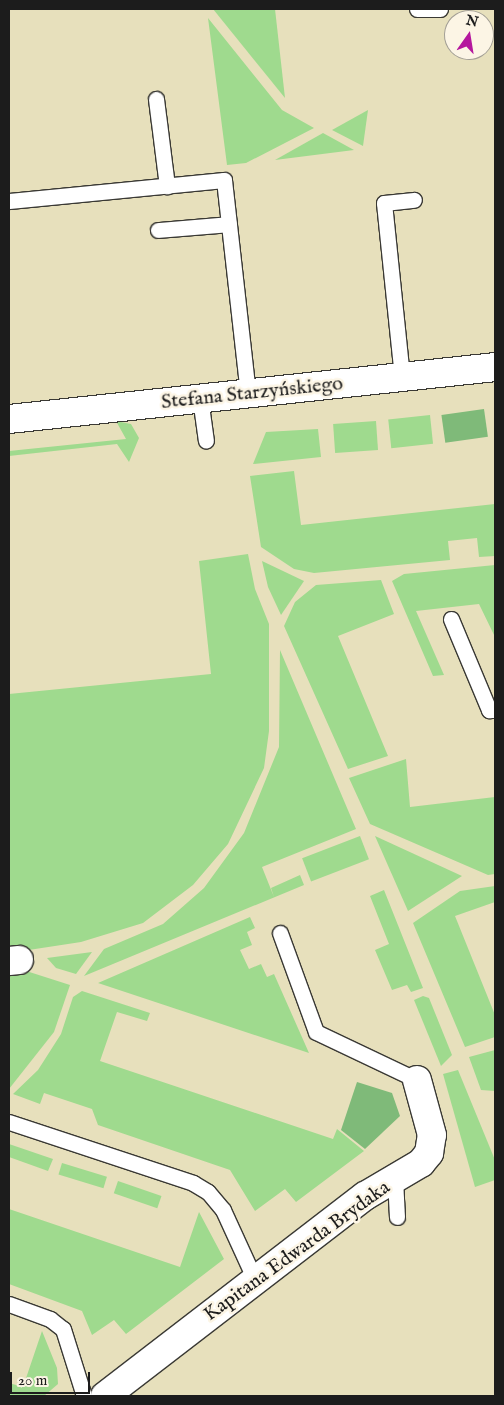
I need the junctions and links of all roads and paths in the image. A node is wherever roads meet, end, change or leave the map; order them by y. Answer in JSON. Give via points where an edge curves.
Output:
{"nodes":[{"id":1,"x":417,"y":9,"type":"edge"},
{"id":2,"x":440,"y":9,"type":"edge"},
{"id":3,"x":156,"y":99,"type":"dead end"},
{"id":4,"x":167,"y":186,"type":"junction"},
{"id":5,"x":414,"y":200,"type":"dead end"},
{"id":6,"x":9,"y":201,"type":"edge"},
{"id":7,"x":229,"y":224,"type":"junction"},
{"id":8,"x":158,"y":230,"type":"dead end"},
{"id":9,"x":495,"y":367,"type":"edge"},
{"id":10,"x":402,"y":377,"type":"junction"},
{"id":11,"x":248,"y":393,"type":"junction"},
{"id":12,"x":200,"y":398,"type":"junction"},
{"id":13,"x":9,"y":419,"type":"edge"},
{"id":14,"x":206,"y":441,"type":"dead end"},
{"id":15,"x":452,"y":619,"type":"dead end"},
{"id":16,"x":495,"y":710,"type":"edge"},
{"id":17,"x":280,"y":933,"type":"dead end"},
{"id":18,"x":417,"y":1080,"type":"joint"},
{"id":19,"x":9,"y":1122,"type":"edge"},
{"id":20,"x":395,"y":1178,"type":"junction"},
{"id":21,"x":397,"y":1217,"type":"dead end"},
{"id":22,"x":255,"y":1280,"type":"junction"},
{"id":23,"x":9,"y":1304,"type":"edge"},
{"id":24,"x":84,"y":1396,"type":"edge"},
{"id":25,"x":104,"y":1396,"type":"edge"}],
"edges":[{"from":1,"to":2,"type":"lane"},
{"from":3,"to":4,"type":"lane"},
{"from":4,"to":6,"type":"lane"},
{"from":4,"to":7,"type":"lane","via":[[224,180]]},
{"from":5,"to":10,"type":"lane","via":[[384,203]]},
{"from":7,"to":8,"type":"lane"},
{"from":7,"to":11,"type":"lane"},
{"from":9,"to":10,"type":"street","name":"Stefana Starzyńskiego"},
{"from":10,"to":11,"type":"street","name":"Stefana Starzyńskiego"},
{"from":11,"to":12,"type":"street","name":"Stefana Starzyńskiego"},
{"from":12,"to":13,"type":"street","name":"Stefana Starzyńskiego"},
{"from":12,"to":14,"type":"lane"},
{"from":15,"to":16,"type":"lane","via":[[489,710]]},
{"from":17,"to":18,"type":"lane","via":[[316,1032]]},
{"from":18,"to":20,"type":"street","name":"Kapitana Edwarda Brydaka","via":[[432,1135],[429,1152]]},
{"from":19,"to":22,"type":"lane","via":[[193,1183],[208,1192],[223,1210]]},
{"from":20,"to":21,"type":"lane"},
{"from":20,"to":22,"type":"street","name":"Kapitana Edwarda Brydaka"},
{"from":22,"to":25,"type":"street","name":"Kapitana Edwarda Brydaka"},
{"from":23,"to":24,"type":"lane","via":[[50,1319],[63,1329]]}]}
